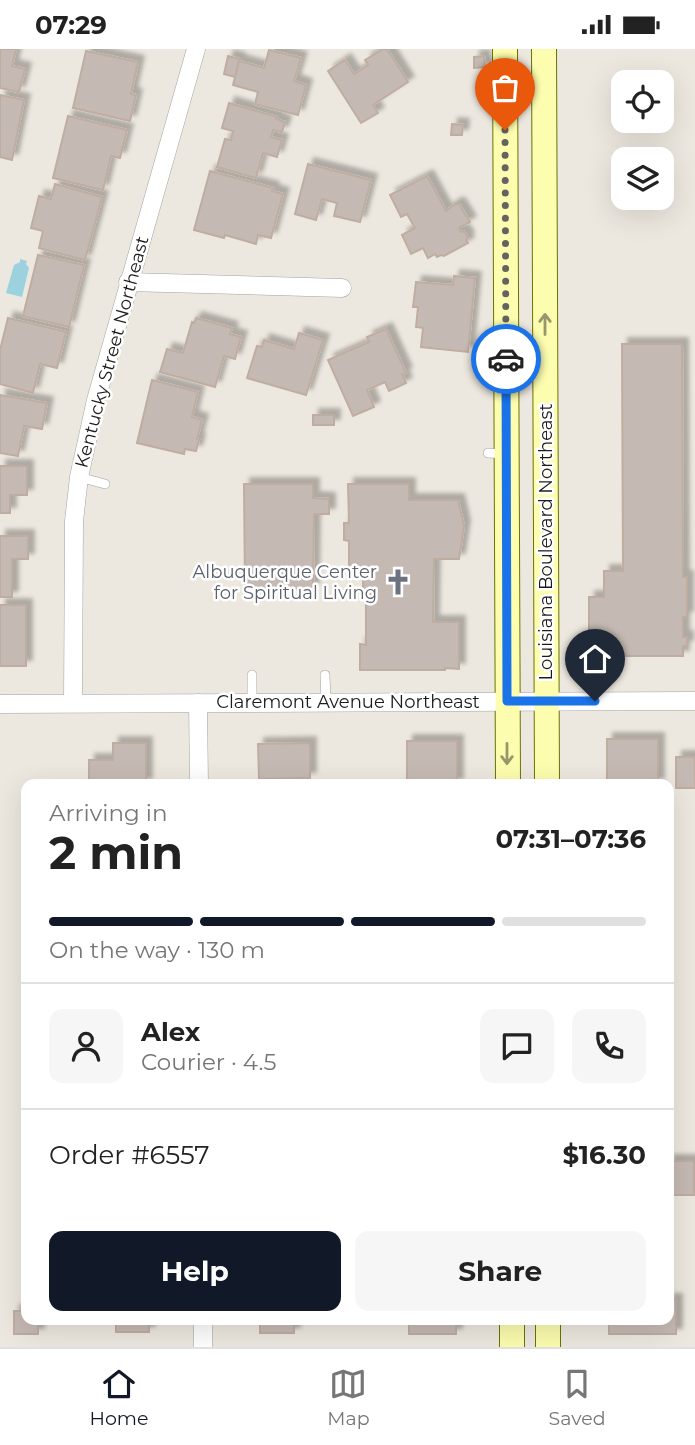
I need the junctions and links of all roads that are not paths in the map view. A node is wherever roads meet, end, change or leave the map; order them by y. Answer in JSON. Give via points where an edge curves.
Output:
{"nodes":[{"id":1,"x":196,"y":49,"type":"edge"},
{"id":2,"x":505,"y":49,"type":"edge"},
{"id":3,"x":544,"y":49,"type":"edge"},
{"id":4,"x":128,"y":282,"type":"junction"},
{"id":5,"x":342,"y":288,"type":"dead end"},
{"id":6,"x":79,"y":477,"type":"junction"},
{"id":7,"x":105,"y":484,"type":"dead end"},
{"id":8,"x":251,"y":675,"type":"dead end"},
{"id":9,"x":325,"y":675,"type":"dead end"},
{"id":10,"x":507,"y":701,"type":"junction"},
{"id":11,"x":695,"y":701,"type":"edge"},
{"id":12,"x":326,"y":702,"type":"junction"},
{"id":13,"x":547,"y":702,"type":"junction"},
{"id":14,"x":73,"y":703,"type":"junction"},
{"id":15,"x":198,"y":703,"type":"junction"},
{"id":16,"x":252,"y":703,"type":"junction"},
{"id":17,"x":0,"y":704,"type":"edge"},
{"id":18,"x":199,"y":779,"type":"edge"},
{"id":19,"x":508,"y":779,"type":"edge"},
{"id":20,"x":547,"y":779,"type":"edge"},
{"id":21,"x":203,"y":1325,"type":"edge"},
{"id":22,"x":512,"y":1325,"type":"edge"},
{"id":23,"x":548,"y":1325,"type":"edge"},
{"id":24,"x":204,"y":1347,"type":"edge"},
{"id":25,"x":512,"y":1347,"type":"edge"},
{"id":26,"x":548,"y":1347,"type":"edge"}],
"edges":[{"from":1,"to":4,"type":"street","name":"Kentucky Street Northeast"},
{"from":2,"to":10,"type":"main road","via":[[497,453]]},
{"from":13,"to":3,"type":"main road","name":"Louisiana Boulevard Northeast","one_way":true},
{"from":4,"to":5,"type":"street"},
{"from":4,"to":6,"type":"street","name":"Kentucky Street Northeast"},
{"from":6,"to":7,"type":"lane"},
{"from":6,"to":14,"type":"street","name":"Kentucky Street Northeast","via":[[74,521]]},
{"from":8,"to":16,"type":"lane"},
{"from":9,"to":12,"type":"lane"},
{"from":10,"to":12,"type":"street","name":"Claremont Avenue Northeast"},
{"from":10,"to":13,"type":"street","name":"Claremont Avenue Northeast"},
{"from":10,"to":19,"type":"main road","one_way":true},
{"from":11,"to":13,"type":"street","name":"Claremont Avenue Northeast"},
{"from":12,"to":16,"type":"street","name":"Claremont Avenue Northeast"},
{"from":13,"to":20,"type":"main road","name":"Louisiana Boulevard Northeast"},
{"from":14,"to":15,"type":"street","name":"Claremont Avenue Northeast"},
{"from":14,"to":17,"type":"street","name":"Claremont Avenue Northeast"},
{"from":15,"to":16,"type":"street","name":"Claremont Avenue Northeast"},
{"from":15,"to":18,"type":"street"},
{"from":21,"to":24,"type":"street"},
{"from":22,"to":25,"type":"main road"},
{"from":23,"to":26,"type":"main road"}]}
